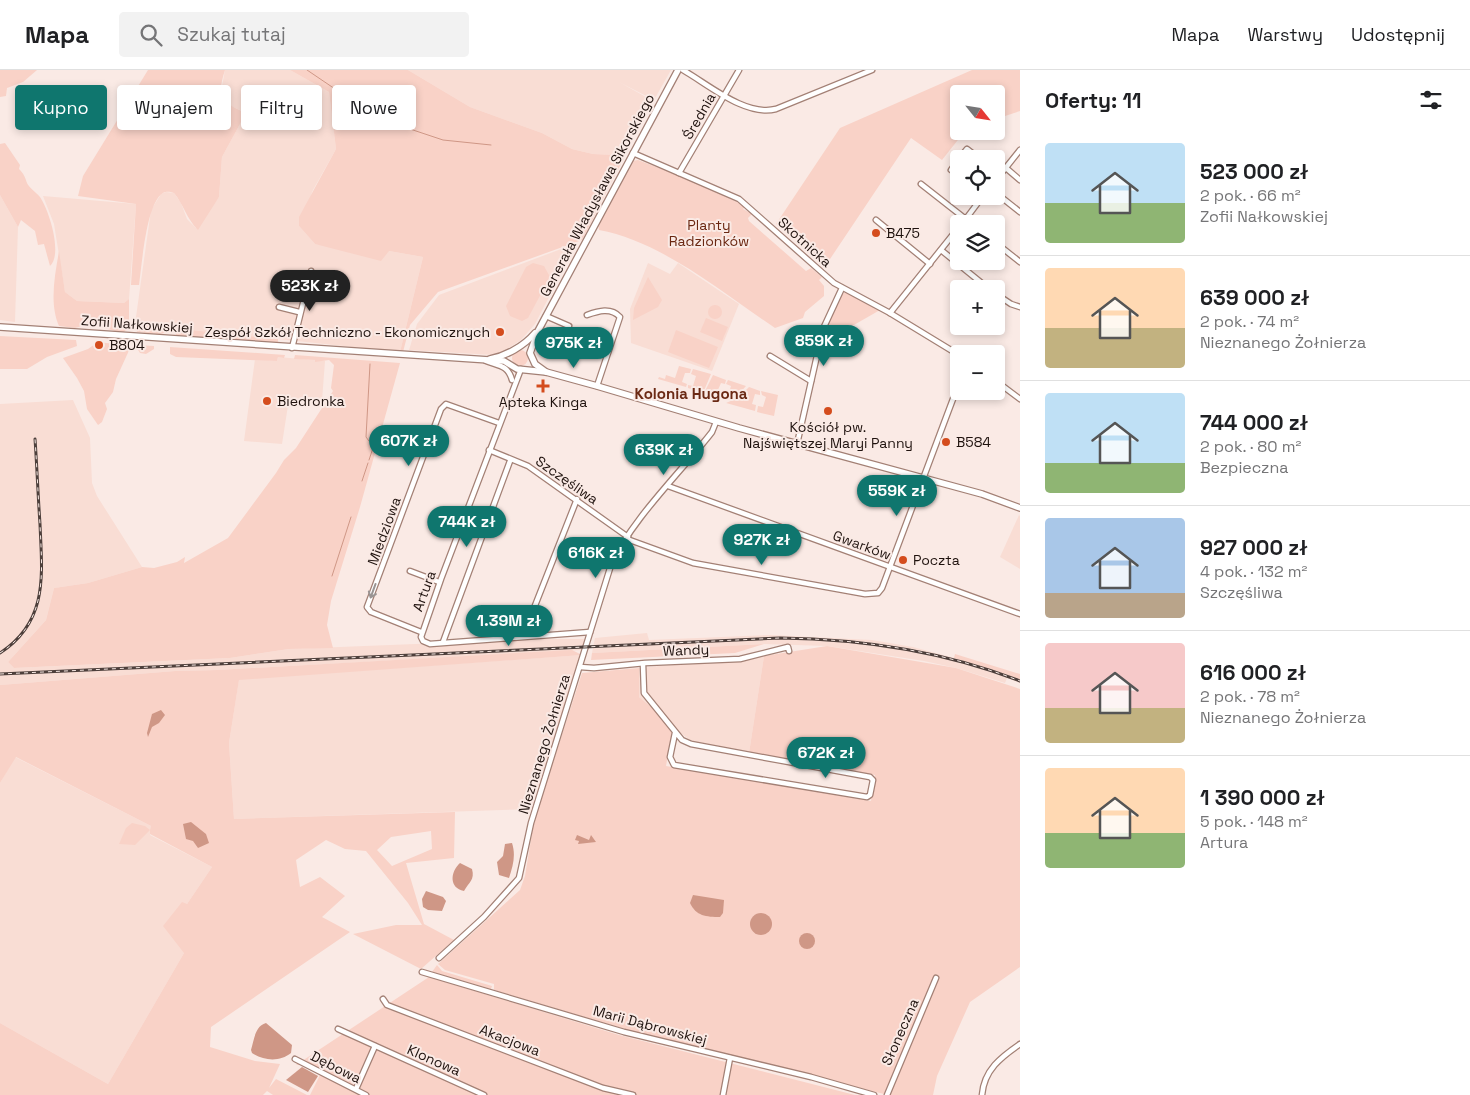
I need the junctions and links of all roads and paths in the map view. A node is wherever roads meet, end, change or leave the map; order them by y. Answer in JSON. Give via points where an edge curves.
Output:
{"nodes":[{"id":1,"x":678,"y":70,"type":"edge"},
{"id":2,"x":683,"y":70,"type":"edge"},
{"id":3,"x":739,"y":70,"type":"edge"},
{"id":4,"x":872,"y":70,"type":"edge"},
{"id":5,"x":724,"y":95,"type":"junction"},
{"id":6,"x":1020,"y":150,"type":"edge"},
{"id":7,"x":633,"y":153,"type":"junction"},
{"id":8,"x":1006,"y":168,"type":"joint"},
{"id":9,"x":679,"y":173,"type":"junction"},
{"id":10,"x":1020,"y":180,"type":"edge"},
{"id":11,"x":922,"y":184,"type":"dead end"},
{"id":12,"x":1005,"y":201,"type":"edge"},
{"id":13,"x":1020,"y":212,"type":"edge"},
{"id":14,"x":961,"y":215,"type":"edge"},
{"id":15,"x":876,"y":220,"type":"dead end"},
{"id":16,"x":950,"y":238,"type":"edge"},
{"id":17,"x":940,"y":250,"type":"junction"},
{"id":18,"x":1005,"y":251,"type":"edge"},
{"id":19,"x":1020,"y":262,"type":"edge"},
{"id":20,"x":930,"y":264,"type":"junction"},
{"id":21,"x":311,"y":272,"type":"dead end"},
{"id":22,"x":978,"y":280,"type":"edge"},
{"id":23,"x":842,"y":288,"type":"junction"},
{"id":24,"x":1005,"y":299,"type":"edge"},
{"id":25,"x":278,"y":307,"type":"dead end"},
{"id":26,"x":1018,"y":307,"type":"edge"},
{"id":27,"x":299,"y":312,"type":"junction"},
{"id":28,"x":1020,"y":312,"type":"edge"},
{"id":29,"x":890,"y":313,"type":"junction"},
{"id":30,"x":587,"y":315,"type":"dead end"},
{"id":31,"x":546,"y":316,"type":"junction"},
{"id":32,"x":569,"y":326,"type":"dead end"},
{"id":33,"x":0,"y":327,"type":"edge"},
{"id":34,"x":538,"y":331,"type":"junction"},
{"id":35,"x":520,"y":346,"type":"junction"},
{"id":36,"x":292,"y":348,"type":"junction"},
{"id":37,"x":513,"y":349,"type":"junction"},
{"id":38,"x":950,"y":350,"type":"edge"},
{"id":39,"x":531,"y":356,"type":"junction"},
{"id":40,"x":770,"y":356,"type":"dead end"},
{"id":41,"x":483,"y":360,"type":"junction"},
{"id":42,"x":517,"y":367,"type":"junction"},
{"id":43,"x":546,"y":372,"type":"junction"},
{"id":44,"x":512,"y":380,"type":"junction"},
{"id":45,"x":811,"y":381,"type":"junction"},
{"id":46,"x":598,"y":386,"type":"junction"},
{"id":47,"x":1005,"y":387,"type":"edge"},
{"id":48,"x":510,"y":391,"type":"junction"},
{"id":49,"x":1020,"y":398,"type":"edge"},
{"id":50,"x":953,"y":400,"type":"edge"},
{"id":51,"x":716,"y":422,"type":"junction"},
{"id":52,"x":499,"y":423,"type":"junction"},
{"id":53,"x":797,"y":444,"type":"junction"},
{"id":54,"x":488,"y":450,"type":"junction"},
{"id":55,"x":510,"y":461,"type":"dead end"},
{"id":56,"x":924,"y":478,"type":"junction"},
{"id":57,"x":668,"y":486,"type":"junction"},
{"id":58,"x":577,"y":499,"type":"junction"},
{"id":59,"x":1020,"y":508,"type":"edge"},
{"id":60,"x":627,"y":538,"type":"junction"},
{"id":61,"x":890,"y":567,"type":"junction"},
{"id":62,"x":410,"y":571,"type":"dead end"},
{"id":63,"x":439,"y":582,"type":"junction"},
{"id":64,"x":1020,"y":614,"type":"edge"},
{"id":65,"x":421,"y":632,"type":"junction"},
{"id":66,"x":590,"y":632,"type":"junction"},
{"id":67,"x":523,"y":636,"type":"junction"},
{"id":68,"x":443,"y":642,"type":"junction"},
{"id":69,"x":789,"y":651,"type":"dead end"},
{"id":70,"x":643,"y":664,"type":"junction"},
{"id":71,"x":580,"y":666,"type":"junction"},
{"id":72,"x":675,"y":733,"type":"junction"},
{"id":73,"x":439,"y":958,"type":"dead end"},
{"id":74,"x":422,"y":972,"type":"dead end"},
{"id":75,"x":936,"y":978,"type":"dead end"},
{"id":76,"x":383,"y":999,"type":"dead end"},
{"id":77,"x":338,"y":1030,"type":"dead end"},
{"id":78,"x":1020,"y":1044,"type":"edge"},
{"id":79,"x":375,"y":1046,"type":"junction"},
{"id":80,"x":730,"y":1058,"type":"junction"},
{"id":81,"x":295,"y":1059,"type":"dead end"},
{"id":82,"x":356,"y":1090,"type":"junction"},
{"id":83,"x":366,"y":1095,"type":"edge"},
{"id":84,"x":484,"y":1095,"type":"edge"},
{"id":85,"x":633,"y":1095,"type":"edge"},
{"id":86,"x":723,"y":1095,"type":"edge"},
{"id":87,"x":874,"y":1095,"type":"edge"},
{"id":88,"x":887,"y":1095,"type":"edge"},
{"id":89,"x":982,"y":1095,"type":"edge"}],
"edges":[{"from":1,"to":7,"type":"street","name":"Generała Władysława Sikorskiego"},
{"from":2,"to":5,"type":"street"},
{"from":3,"to":5,"type":"street","name":"Średnia"},
{"from":4,"to":5,"type":"street","via":[[767,111],[749,109]]},
{"from":5,"to":9,"type":"street","name":"Średnia"},
{"from":6,"to":8,"type":"street"},
{"from":7,"to":9,"type":"street","name":"Skotnicka"},
{"from":7,"to":31,"type":"street","name":"Generała Władysława Sikorskiego"},
{"from":8,"to":10,"type":"street"},
{"from":9,"to":23,"type":"street","name":"Skotnicka","via":[[739,199]]},
{"from":11,"to":14,"type":"street"},
{"from":12,"to":13,"type":"street"},
{"from":15,"to":20,"type":"street"},
{"from":16,"to":17,"type":"street"},
{"from":17,"to":20,"type":"street"},
{"from":17,"to":22,"type":"street"},
{"from":18,"to":19,"type":"street"},
{"from":20,"to":29,"type":"street"},
{"from":21,"to":27,"type":"street"},
{"from":23,"to":29,"type":"street","name":"Skotnicka"},
{"from":23,"to":45,"type":"street","via":[[826,321]]},
{"from":24,"to":26,"type":"street"},
{"from":25,"to":27,"type":"street"},
{"from":26,"to":28,"type":"street"},
{"from":27,"to":36,"type":"street"},
{"from":29,"to":38,"type":"street","name":"Skotnicka"},
{"from":30,"to":46,"type":"street","via":[[605,310],[620,317]]},
{"from":31,"to":32,"type":"street"},
{"from":31,"to":34,"type":"street","name":"Generała Władysława Sikorskiego"},
{"from":33,"to":36,"type":"street","name":"Zofii Nałkowskiej"},
{"from":34,"to":35,"type":"street"},
{"from":34,"to":39,"type":"street"},
{"from":35,"to":37,"type":"street"},
{"from":35,"to":39,"type":"street"},
{"from":36,"to":41,"type":"street","name":"Zofii Nałkowskiej"},
{"from":37,"to":41,"type":"street","via":[[499,357]]},
{"from":37,"to":42,"type":"street","via":[[510,356]]},
{"from":39,"to":42,"type":"street"},
{"from":39,"to":43,"type":"street"},
{"from":40,"to":45,"type":"street"},
{"from":41,"to":42,"type":"street","name":"Zofii Nałkowskiej","via":[[504,361]]},
{"from":41,"to":44,"type":"street","via":[[502,365]]},
{"from":42,"to":43,"type":"street","name":"Zofii Nałkowskiej"},
{"from":42,"to":44,"type":"street","name":"Artura"},
{"from":42,"to":48,"type":"street","name":"Artura"},
{"from":43,"to":46,"type":"street","name":"Zofii Nałkowskiej"},
{"from":44,"to":48,"type":"street","name":"Artura"},
{"from":45,"to":53,"type":"street"},
{"from":46,"to":51,"type":"street","name":"Zofii Nałkowskiej"},
{"from":47,"to":49,"type":"street"},
{"from":48,"to":52,"type":"street","name":"Artura"},
{"from":50,"to":56,"type":"street"},
{"from":51,"to":53,"type":"street","name":"Zofii Nałkowskiej"},
{"from":51,"to":57,"type":"street","name":"Nieznanego Żołnierza","via":[[712,432]]},
{"from":52,"to":54,"type":"street","name":"Artura"},
{"from":52,"to":65,"type":"street","name":"Miedziowa","one_way":true,"via":[[443,405],[368,606],[371,612]]},
{"from":53,"to":56,"type":"street","name":"Zofii Nałkowskiej"},
{"from":54,"to":58,"type":"street","name":"Szczęśliwa","via":[[528,466]]},
{"from":54,"to":63,"type":"street","name":"Artura"},
{"from":55,"to":68,"type":"street"},
{"from":56,"to":59,"type":"street","name":"Zofii Nałkowskiej"},
{"from":56,"to":61,"type":"street"},
{"from":57,"to":60,"type":"street","name":"Nieznanego Żołnierza"},
{"from":57,"to":61,"type":"street","name":"Gwarków"},
{"from":58,"to":60,"type":"street","name":"Szczęśliwa"},
{"from":58,"to":67,"type":"street"},
{"from":60,"to":61,"type":"street","name":"Szczęśliwa","via":[[693,563],[865,594],[878,593]]},
{"from":60,"to":66,"type":"street","name":"Nieznanego Żołnierza","via":[[610,565]]},
{"from":61,"to":64,"type":"street","name":"Gwarków"},
{"from":62,"to":63,"type":"street"},
{"from":63,"to":65,"type":"street","name":"Artura"},
{"from":65,"to":68,"type":"street","name":"Artura","via":[[426,643]]},
{"from":66,"to":67,"type":"street","name":"Artura"},
{"from":66,"to":71,"type":"street","name":"Nieznanego Żołnierza"},
{"from":67,"to":68,"type":"street","name":"Artura"},
{"from":69,"to":70,"type":"street","name":"Wandy","via":[[788,648],[740,659]]},
{"from":70,"to":71,"type":"street","name":"Wandy"},
{"from":70,"to":72,"type":"street","via":[[644,693]]},
{"from":71,"to":73,"type":"street","name":"Nieznanego Żołnierza","via":[[530,823],[519,878],[484,918]]},
{"from":72,"to":72,"type":"street","via":[[691,744],[870,777],[873,780],[870,795],[674,765],[670,758]]},
{"from":74,"to":80,"type":"street","name":"Marii Dąbrowskiej","via":[[624,1032]]},
{"from":75,"to":88,"type":"street","name":"Słoneczna"},
{"from":76,"to":85,"type":"street","name":"Akacjowa","via":[[387,1005],[603,1088]]},
{"from":77,"to":79,"type":"street","name":"Klonowa"},
{"from":78,"to":89,"type":"street","via":[[1001,1057],[990,1070]]},
{"from":79,"to":82,"type":"street"},
{"from":79,"to":84,"type":"street","name":"Klonowa"},
{"from":80,"to":86,"type":"street"},
{"from":80,"to":87,"type":"street","name":"Marii Dąbrowskiej"},
{"from":81,"to":82,"type":"street","name":"Dębowa"},
{"from":82,"to":83,"type":"street","name":"Dębowa"}]}
